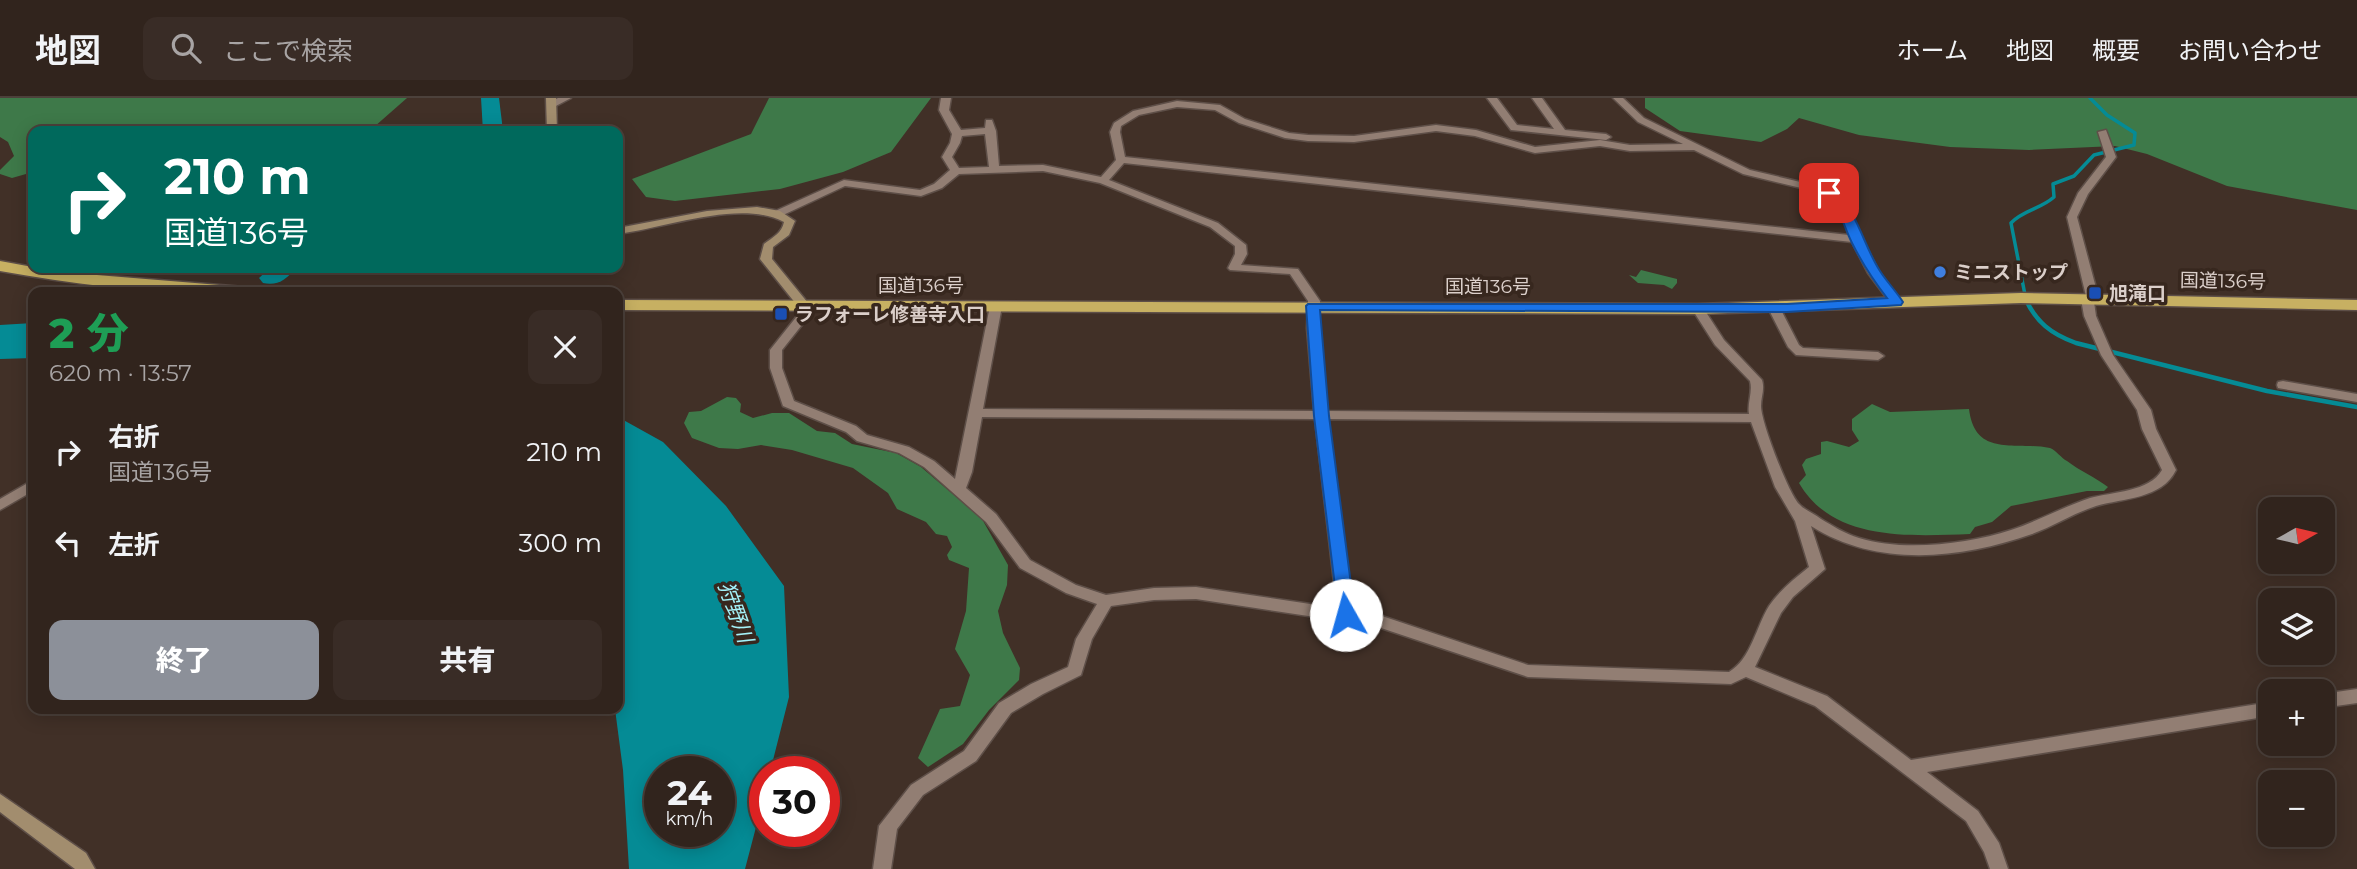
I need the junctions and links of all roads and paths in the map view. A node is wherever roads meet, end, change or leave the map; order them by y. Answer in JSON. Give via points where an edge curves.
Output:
{"nodes":[{"id":1,"x":566,"y":98,"type":"edge"},
{"id":2,"x":946,"y":98,"type":"edge"},
{"id":3,"x":1492,"y":98,"type":"edge"},
{"id":4,"x":1538,"y":98,"type":"edge"},
{"id":5,"x":1618,"y":98,"type":"edge"},
{"id":6,"x":551,"y":102,"type":"edge"},
{"id":7,"x":552,"y":126,"type":"edge"},
{"id":8,"x":1561,"y":132,"type":"junction"},
{"id":9,"x":2103,"y":132,"type":"dead end"},
{"id":10,"x":958,"y":133,"type":"junction"},
{"id":11,"x":1691,"y":145,"type":"junction"},
{"id":12,"x":1121,"y":160,"type":"junction"},
{"id":13,"x":994,"y":169,"type":"junction"},
{"id":14,"x":956,"y":171,"type":"junction"},
{"id":15,"x":1103,"y":181,"type":"junction"},
{"id":16,"x":777,"y":214,"type":"junction"},
{"id":17,"x":623,"y":230,"type":"edge"},
{"id":18,"x":1856,"y":239,"type":"junction"},
{"id":19,"x":0,"y":266,"type":"edge"},
{"id":20,"x":28,"y":271,"type":"edge"},
{"id":21,"x":38,"y":273,"type":"edge"},
{"id":22,"x":183,"y":287,"type":"edge"},
{"id":23,"x":2090,"y":299,"type":"junction"},
{"id":24,"x":1896,"y":302,"type":"junction"},
{"id":25,"x":623,"y":305,"type":"edge"},
{"id":26,"x":2357,"y":305,"type":"edge"},
{"id":27,"x":804,"y":306,"type":"junction"},
{"id":28,"x":996,"y":306,"type":"junction"},
{"id":29,"x":1312,"y":306,"type":"junction"},
{"id":30,"x":1774,"y":308,"type":"junction"},
{"id":31,"x":1698,"y":309,"type":"junction"},
{"id":32,"x":1878,"y":356,"type":"dead end"},
{"id":33,"x":2283,"y":385,"type":"dead end"},
{"id":34,"x":2357,"y":398,"type":"edge"},
{"id":35,"x":977,"y":413,"type":"junction"},
{"id":36,"x":1321,"y":416,"type":"junction"},
{"id":37,"x":1756,"y":418,"type":"junction"},
{"id":38,"x":28,"y":488,"type":"edge"},
{"id":39,"x":958,"y":488,"type":"junction"},
{"id":40,"x":0,"y":505,"type":"edge"},
{"id":41,"x":1794,"y":509,"type":"junction"},
{"id":42,"x":1106,"y":601,"type":"junction"},
{"id":43,"x":1346,"y":615,"type":"junction"},
{"id":44,"x":1745,"y":670,"type":"junction"},
{"id":45,"x":2357,"y":696,"type":"edge"},
{"id":46,"x":2335,"y":699,"type":"edge"},
{"id":47,"x":2258,"y":711,"type":"edge"},
{"id":48,"x":1910,"y":767,"type":"junction"},
{"id":49,"x":0,"y":802,"type":"edge"},
{"id":50,"x":86,"y":869,"type":"edge"},
{"id":51,"x":883,"y":869,"type":"edge"},
{"id":52,"x":1999,"y":869,"type":"edge"}],
"edges":[{"from":1,"to":6,"type":"street"},
{"from":2,"to":10,"type":"street","via":[[944,110]]},
{"from":3,"to":8,"type":"street","via":[[1511,127]]},
{"from":4,"to":8,"type":"street"},
{"from":5,"to":11,"type":"street","via":[[1641,120]]},
{"from":6,"to":7,"type":"street"},
{"from":8,"to":11,"type":"street","via":[[1631,143]]},
{"from":9,"to":23,"type":"street","via":[[2111,157],[2083,193],[2073,217]]},
{"from":10,"to":13,"type":"street","via":[[990,127]]},
{"from":10,"to":14,"type":"street","via":[[957,145],[947,158]]},
{"from":11,"to":12,"type":"street","via":[[1630,148],[1600,143],[1535,150],[1436,128],[1354,139],[1308,138],[1242,121],[1217,107],[1177,104],[1136,113],[1117,125]]},
{"from":11,"to":18,"type":"street","via":[[1753,175],[1835,197],[1843,204]]},
{"from":12,"to":15,"type":"street"},
{"from":12,"to":18,"type":"street"},
{"from":13,"to":14,"type":"street"},
{"from":13,"to":15,"type":"street","via":[[1054,169]]},
{"from":14,"to":16,"type":"street","via":[[921,193],[853,183],[837,185]]},
{"from":15,"to":29,"type":"street","via":[[1226,232],[1241,249],[1234,268],[1294,271],[1313,298]]},
{"from":16,"to":17,"type":"street","via":[[706,213]]},
{"from":16,"to":27,"type":"street","via":[[787,218],[790,226],[768,246],[766,260]]},
{"from":18,"to":24,"type":"street"},
{"from":19,"to":20,"type":"highway"},
{"from":21,"to":22,"type":"highway"},
{"from":23,"to":24,"type":"highway","name":"国道136号"},
{"from":23,"to":26,"type":"highway","name":"国道136号"},
{"from":23,"to":41,"type":"street","via":[[2089,314],[2108,355],[2144,410],[2169,470],[2162,482],[2093,502],[1987,543],[1940,551],[1857,543]]},
{"from":24,"to":30,"type":"highway","name":"国道136号"},
{"from":25,"to":27,"type":"highway","name":"国道136号"},
{"from":27,"to":28,"type":"highway","name":"国道136号"},
{"from":27,"to":39,"type":"street","via":[[803,316],[776,350],[788,403],[862,438],[904,450]]},
{"from":28,"to":29,"type":"highway","name":"国道136号"},
{"from":28,"to":35,"type":"street"},
{"from":29,"to":31,"type":"highway","name":"国道136号"},
{"from":29,"to":36,"type":"street"},
{"from":30,"to":31,"type":"highway","name":"国道136号"},
{"from":30,"to":32,"type":"street","via":[[1800,352]]},
{"from":31,"to":37,"type":"street","via":[[1719,342],[1756,380]]},
{"from":33,"to":34,"type":"street"},
{"from":35,"to":36,"type":"street"},
{"from":35,"to":39,"type":"street"},
{"from":36,"to":37,"type":"street"},
{"from":36,"to":43,"type":"street"},
{"from":37,"to":41,"type":"street"},
{"from":38,"to":40,"type":"street"},
{"from":39,"to":42,"type":"street","via":[[990,518],[1025,564],[1071,589]]},
{"from":41,"to":44,"type":"street","via":[[1802,521],[1816,572],[1788,593],[1775,610]]},
{"from":42,"to":43,"type":"street","via":[[1196,593]]},
{"from":42,"to":51,"type":"street","via":[[1084,639],[1075,671],[1005,708],[970,756],[917,790],[899,810],[888,826]]},
{"from":43,"to":44,"type":"street","via":[[1383,622],[1528,671],[1731,678]]},
{"from":44,"to":48,"type":"street","via":[[1821,701]]},
{"from":45,"to":46,"type":"street"},
{"from":47,"to":48,"type":"street"},
{"from":48,"to":52,"type":"street","via":[[1972,816]]},
{"from":49,"to":50,"type":"street","via":[[79,859]]}]}
